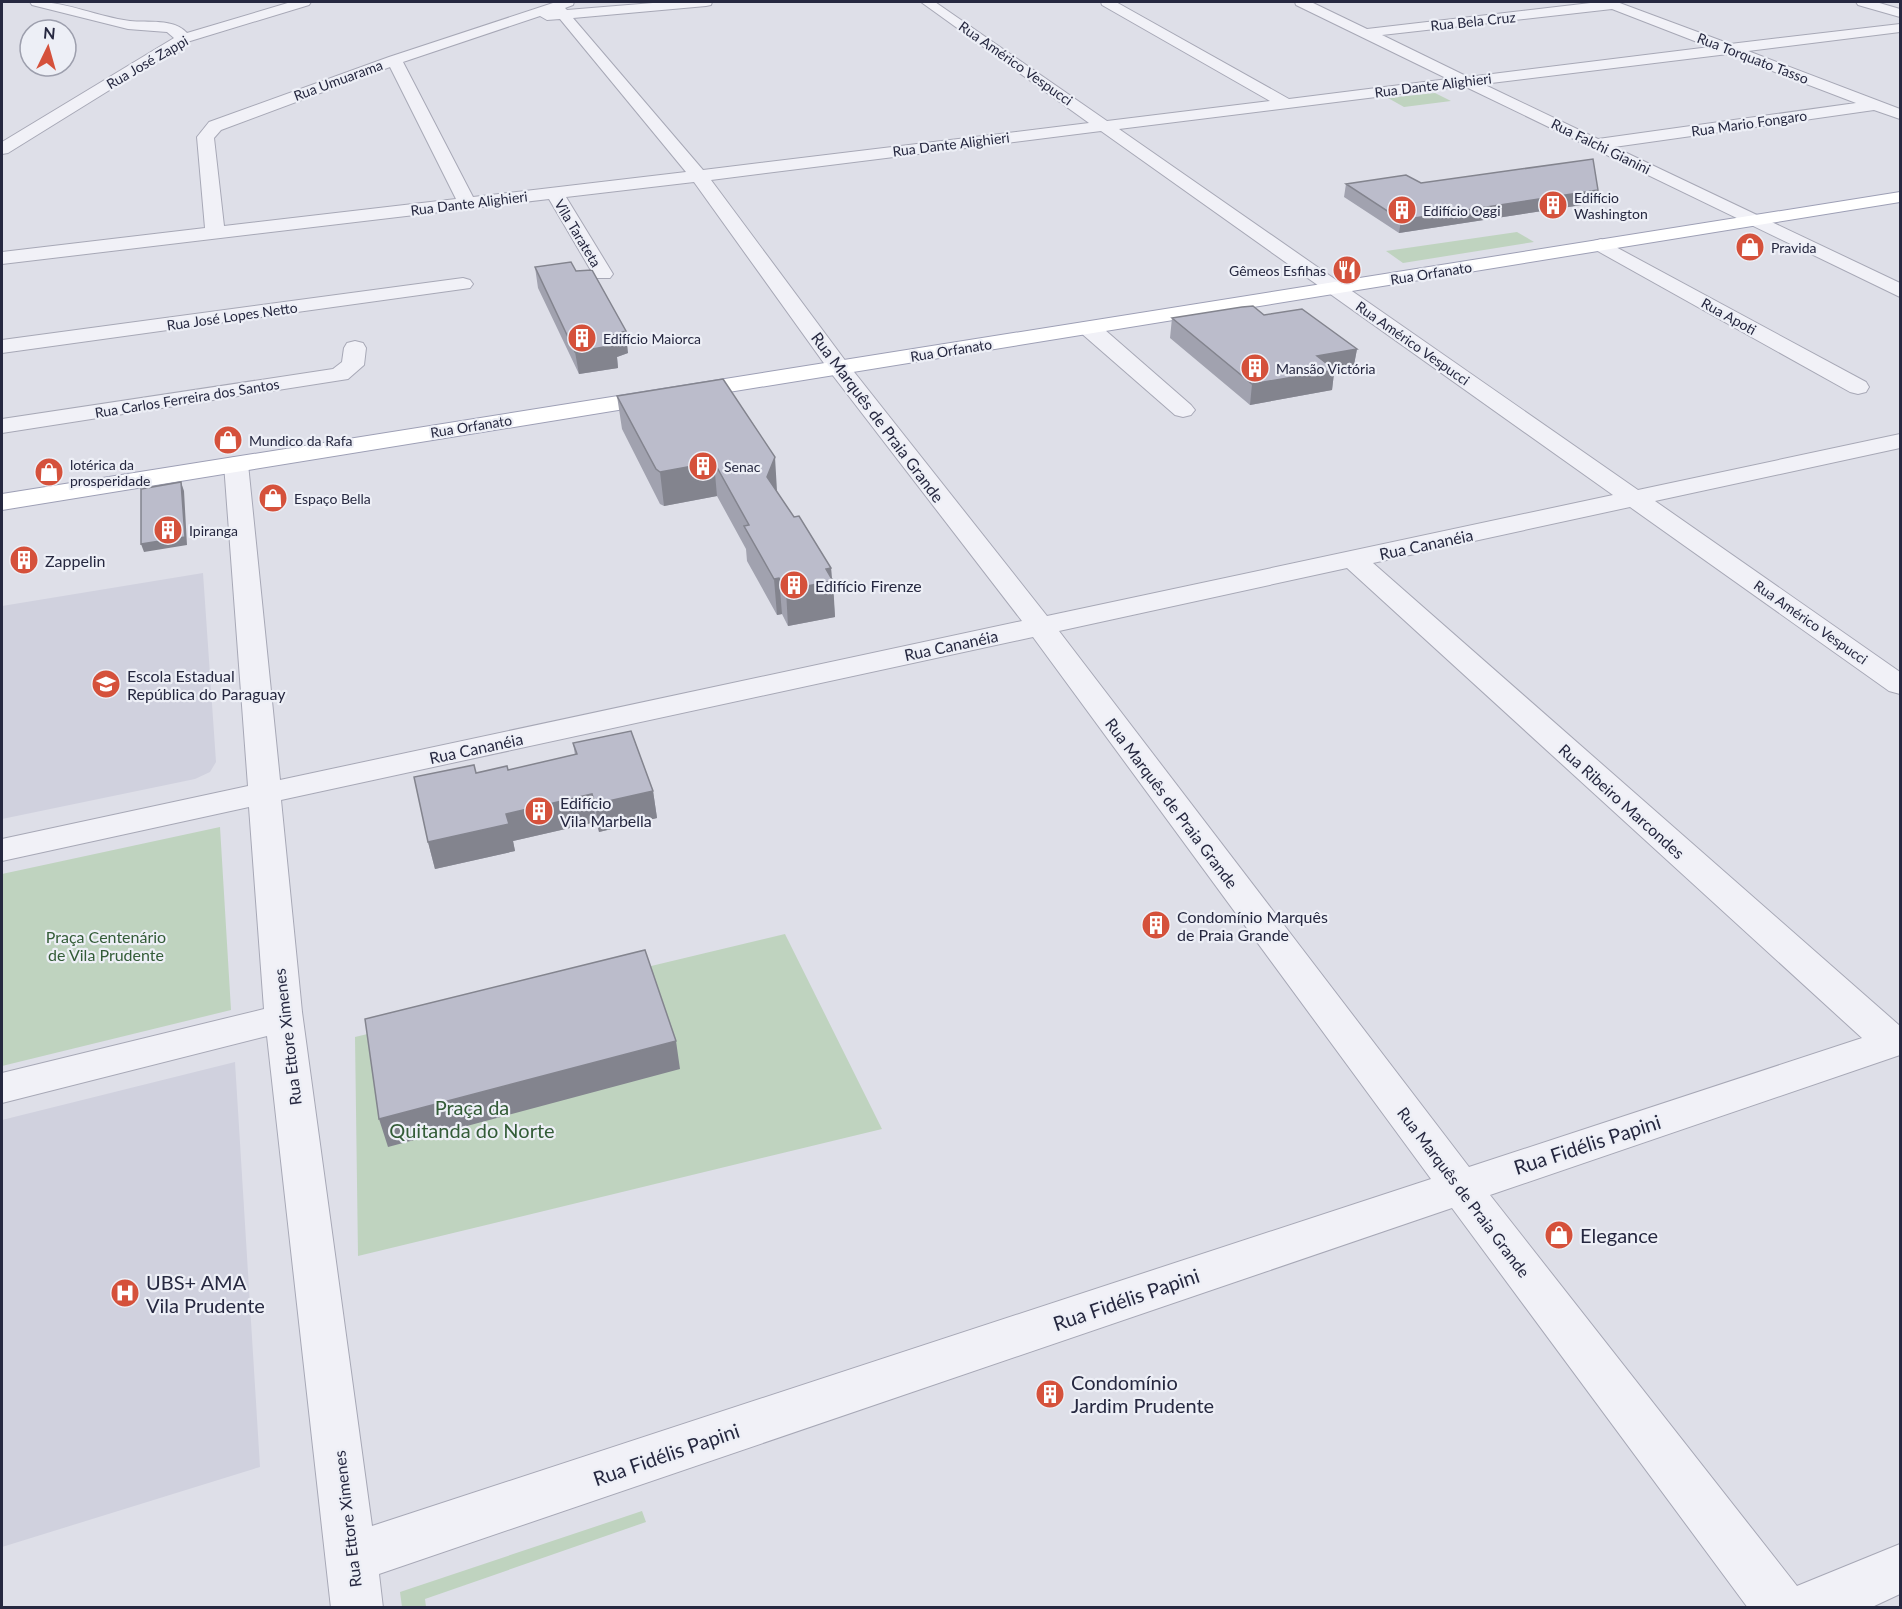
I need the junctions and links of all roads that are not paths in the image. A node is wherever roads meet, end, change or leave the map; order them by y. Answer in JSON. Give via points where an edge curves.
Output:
{"nodes":[{"id":1,"x":37,"y":2,"type":"edge"},
{"id":2,"x":304,"y":2,"type":"edge"},
{"id":3,"x":706,"y":2,"type":"edge"},
{"id":4,"x":927,"y":2,"type":"edge"},
{"id":5,"x":1107,"y":2,"type":"edge"},
{"id":6,"x":1301,"y":2,"type":"edge"},
{"id":7,"x":1863,"y":2,"type":"edge"},
{"id":8,"x":1610,"y":3,"type":"edge"},
{"id":9,"x":562,"y":7,"type":"edge"},
{"id":10,"x":1900,"y":13,"type":"edge"},
{"id":11,"x":1900,"y":28,"type":"edge"},
{"id":12,"x":1366,"y":33,"type":"junction"},
{"id":13,"x":182,"y":39,"type":"junction"},
{"id":14,"x":1730,"y":49,"type":"junction"},
{"id":15,"x":394,"y":60,"type":"junction"},
{"id":16,"x":1468,"y":80,"type":"junction"},
{"id":17,"x":1900,"y":102,"type":"edge"},
{"id":18,"x":1285,"y":103,"type":"junction"},
{"id":19,"x":1878,"y":105,"type":"junction"},
{"id":20,"x":1900,"y":114,"type":"edge"},
{"id":21,"x":1106,"y":125,"type":"junction"},
{"id":22,"x":1597,"y":144,"type":"junction"},
{"id":23,"x":2,"y":149,"type":"edge"},
{"id":24,"x":699,"y":176,"type":"junction"},
{"id":25,"x":554,"y":193,"type":"junction"},
{"id":26,"x":1900,"y":197,"type":"edge"},
{"id":27,"x":467,"y":203,"type":"junction"},
{"id":28,"x":1753,"y":220,"type":"junction"},
{"id":29,"x":215,"y":233,"type":"junction"},
{"id":30,"x":1601,"y":245,"type":"junction"},
{"id":31,"x":2,"y":258,"type":"edge"},
{"id":32,"x":603,"y":274,"type":"dead end"},
{"id":33,"x":462,"y":284,"type":"dead end"},
{"id":34,"x":1335,"y":288,"type":"junction"},
{"id":35,"x":1900,"y":290,"type":"edge"},
{"id":36,"x":1089,"y":328,"type":"junction"},
{"id":37,"x":2,"y":347,"type":"edge"},
{"id":38,"x":355,"y":348,"type":"dead end"},
{"id":39,"x":839,"y":368,"type":"junction"},
{"id":40,"x":1858,"y":387,"type":"dead end"},
{"id":41,"x":1183,"y":410,"type":"dead end"},
{"id":42,"x":2,"y":426,"type":"edge"},
{"id":43,"x":1900,"y":441,"type":"edge"},
{"id":44,"x":236,"y":464,"type":"junction"},
{"id":45,"x":1635,"y":499,"type":"junction"},
{"id":46,"x":2,"y":502,"type":"edge"},
{"id":47,"x":1353,"y":559,"type":"junction"},
{"id":48,"x":1040,"y":626,"type":"junction"},
{"id":49,"x":1900,"y":685,"type":"edge"},
{"id":50,"x":263,"y":794,"type":"junction"},
{"id":51,"x":2,"y":850,"type":"edge"},
{"id":52,"x":285,"y":1018,"type":"junction"},
{"id":53,"x":1896,"y":1041,"type":"edge"},
{"id":54,"x":2,"y":1088,"type":"edge"},
{"id":55,"x":1460,"y":1187,"type":"junction"},
{"id":56,"x":352,"y":1558,"type":"junction"},
{"id":57,"x":1900,"y":1569,"type":"edge"},
{"id":58,"x":357,"y":1608,"type":"edge"},
{"id":59,"x":1781,"y":1608,"type":"edge"},
{"id":60,"x":1806,"y":1608,"type":"edge"}],
"edges":[{"from":1,"to":13,"type":"street","via":[[129,25],[170,28],[180,33]]},
{"from":2,"to":13,"type":"street","name":"Rua José Zappi"},
{"from":3,"to":9,"type":"street","name":"Rua Umuarama"},
{"from":4,"to":21,"type":"street","name":"Rua Américo Vespucci"},
{"from":5,"to":18,"type":"street"},
{"from":6,"to":12,"type":"street","name":"Rua Falchi Gianini"},
{"from":7,"to":10,"type":"street"},
{"from":8,"to":12,"type":"street","name":"Rua Bela Cruz"},
{"from":8,"to":14,"type":"street","name":"Rua Torquato Tasso"},
{"from":9,"to":15,"type":"street","name":"Rua Umuarama","via":[[509,20]]},
{"from":9,"to":24,"type":"street","name":"Rua Marquês de Praia Grande"},
{"from":11,"to":14,"type":"street","name":"Rua Dante Alighieri"},
{"from":12,"to":16,"type":"street","name":"Rua Falchi Gianini"},
{"from":13,"to":23,"type":"street","name":"Rua José Zappi"},
{"from":14,"to":16,"type":"street","name":"Rua Dante Alighieri"},
{"from":14,"to":19,"type":"street","name":"Rua Torquato Tasso"},
{"from":15,"to":27,"type":"street"},
{"from":15,"to":29,"type":"street","name":"Rua Umuarama","via":[[226,121],[208,132],[205,137]]},
{"from":16,"to":18,"type":"street","name":"Rua Dante Alighieri"},
{"from":16,"to":22,"type":"street","name":"Rua Falchi Gianini"},
{"from":17,"to":19,"type":"street","name":"Rua Mario Fongaro"},
{"from":18,"to":21,"type":"street","name":"Rua Dante Alighieri"},
{"from":19,"to":20,"type":"street","name":"Rua Torquato Tasso"},
{"from":19,"to":22,"type":"street","name":"Rua Mario Fongaro"},
{"from":21,"to":24,"type":"street","name":"Rua Dante Alighieri"},
{"from":21,"to":34,"type":"street","name":"Rua Américo Vespucci"},
{"from":22,"to":28,"type":"street","name":"Rua Falchi Gianini"},
{"from":24,"to":25,"type":"street","name":"Rua Dante Alighieri"},
{"from":24,"to":39,"type":"street","name":"Rua Marquês de Praia Grande"},
{"from":25,"to":27,"type":"street","name":"Rua Dante Alighieri"},
{"from":25,"to":32,"type":"street","name":"Vila Tarateta"},
{"from":26,"to":28,"type":"main road","name":"Rua Orfanato"},
{"from":27,"to":29,"type":"street","name":"Rua Dante Alighieri"},
{"from":28,"to":30,"type":"main road","name":"Rua Orfanato"},
{"from":28,"to":35,"type":"street","name":"Rua Falchi Gianini"},
{"from":29,"to":31,"type":"street","name":"Rua Dante Alighieri"},
{"from":30,"to":34,"type":"main road","name":"Rua Orfanato"},
{"from":30,"to":40,"type":"street","name":"Rua Apoti"},
{"from":33,"to":37,"type":"street","name":"Rua José Lopes Netto"},
{"from":34,"to":36,"type":"main road","name":"Rua Orfanato"},
{"from":34,"to":45,"type":"street","name":"Rua Américo Vespucci"},
{"from":36,"to":39,"type":"main road","name":"Rua Orfanato"},
{"from":36,"to":41,"type":"street"},
{"from":38,"to":42,"type":"street","name":"Rua Carlos Ferreira dos Santos","via":[[353,365],[340,374]]},
{"from":39,"to":44,"type":"main road","name":"Rua Orfanato"},
{"from":39,"to":48,"type":"street","name":"Rua Marquês de Praia Grande"},
{"from":43,"to":45,"type":"street","name":"Rua Cananéia"},
{"from":44,"to":46,"type":"main road","name":"Rua Orfanato"},
{"from":44,"to":50,"type":"street","name":"Rua Ettore Ximenes"},
{"from":45,"to":47,"type":"street","name":"Rua Cananéia"},
{"from":45,"to":49,"type":"street","name":"Rua Américo Vespucci"},
{"from":47,"to":48,"type":"street","name":"Rua Cananéia"},
{"from":47,"to":53,"type":"street","name":"Rua Ribeiro Marcondes"},
{"from":48,"to":50,"type":"street","name":"Rua Cananéia"},
{"from":48,"to":55,"type":"street","name":"Rua Marquês de Praia Grande"},
{"from":50,"to":51,"type":"street","name":"Rua Cananéia"},
{"from":50,"to":52,"type":"street","name":"Rua Ettore Ximenes"},
{"from":52,"to":54,"type":"street"},
{"from":52,"to":56,"type":"street","name":"Rua Ettore Ximenes"},
{"from":53,"to":55,"type":"street","name":"Rua Fidélis Papini"},
{"from":55,"to":56,"type":"street","name":"Rua Fidélis Papini"},
{"from":55,"to":59,"type":"street","name":"Rua Marquês de Praia Grande"},
{"from":56,"to":58,"type":"street","name":"Rua Ettore Ximenes"},
{"from":57,"to":60,"type":"street"}]}
